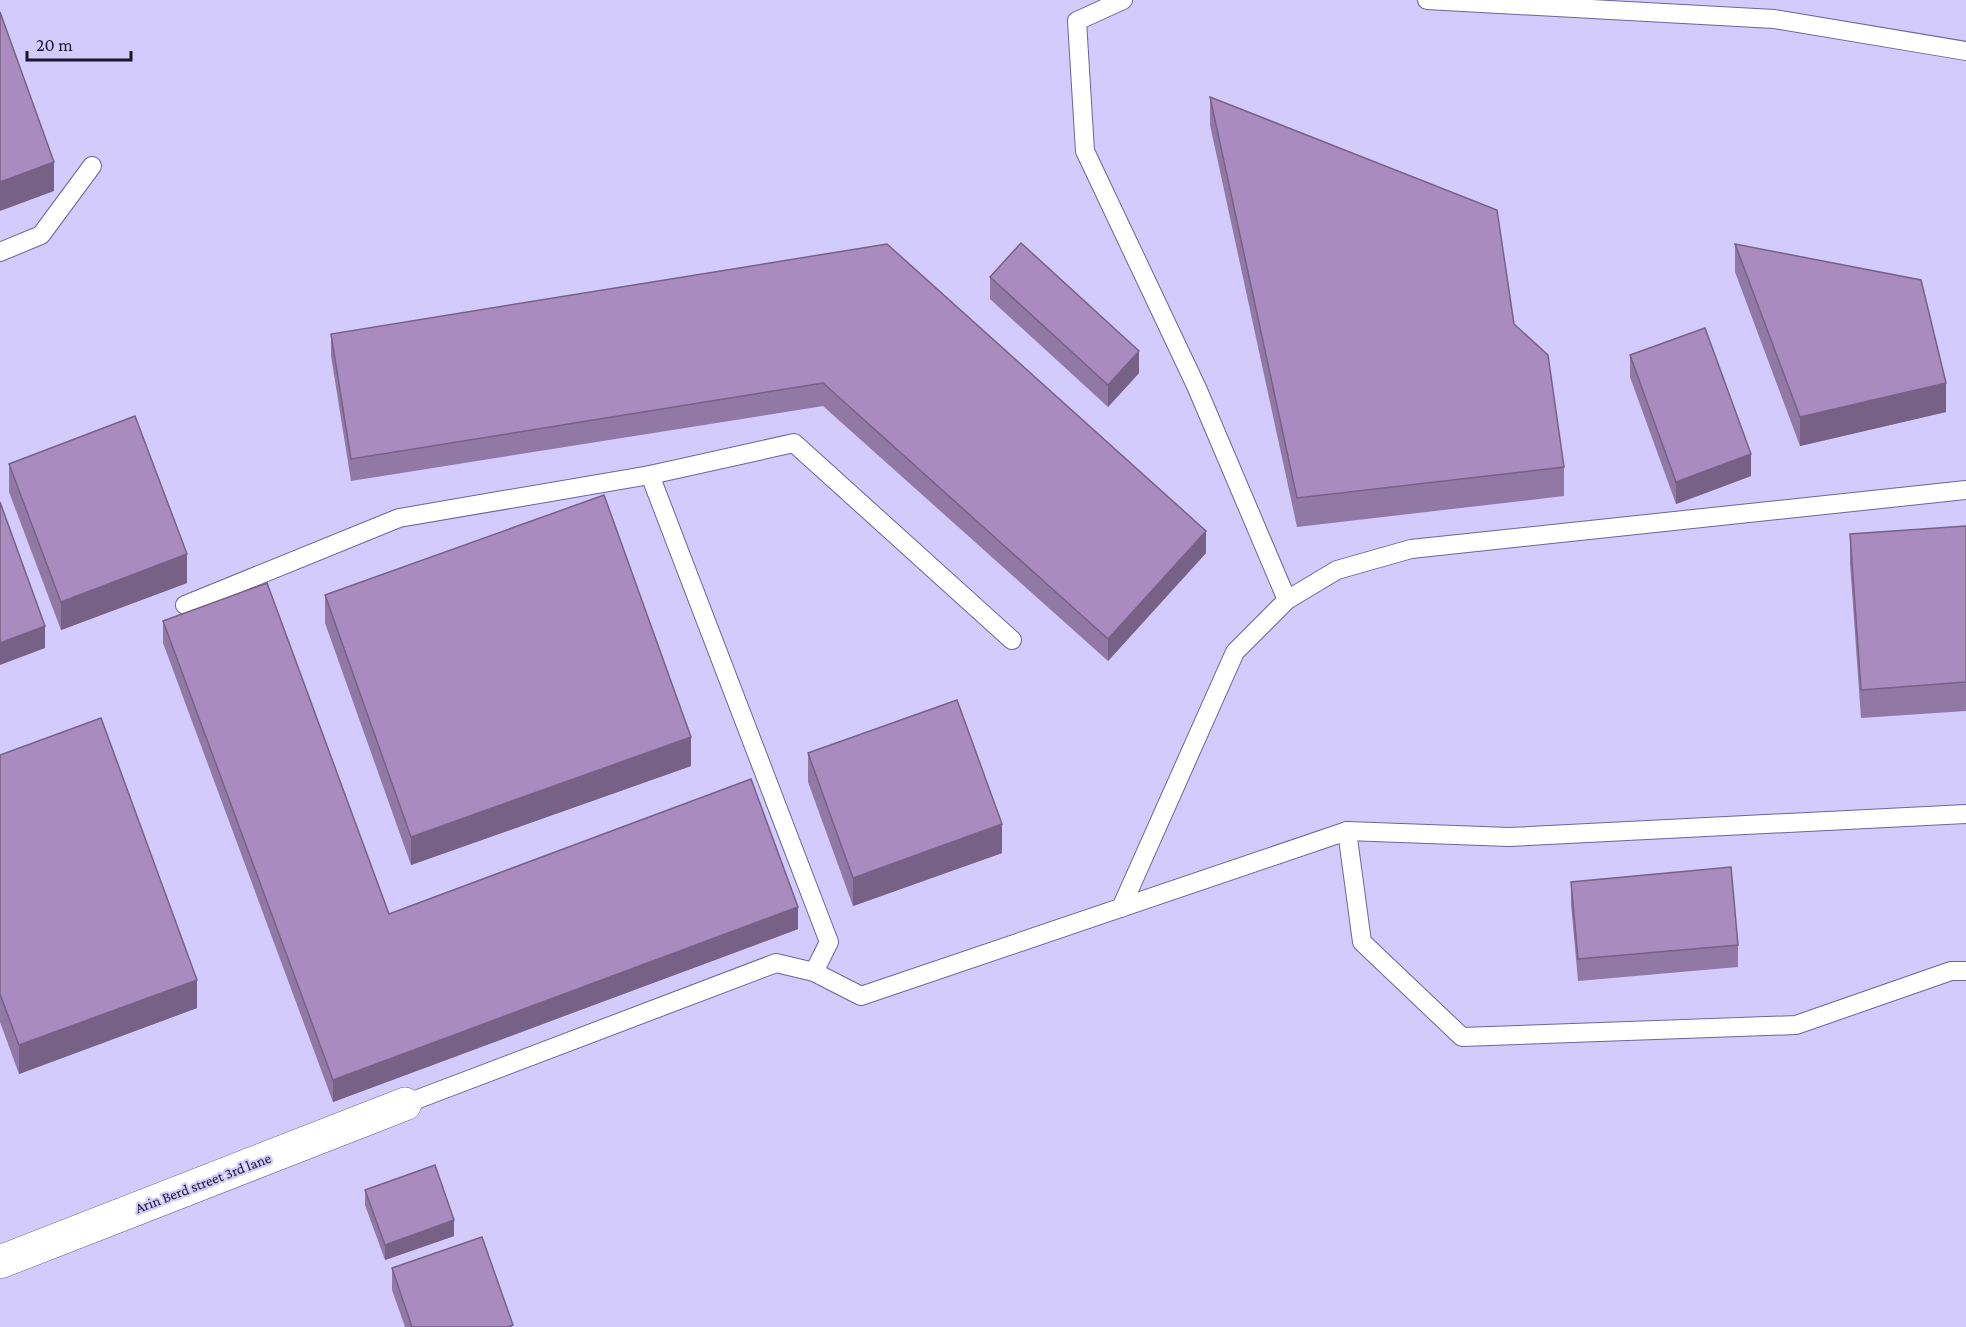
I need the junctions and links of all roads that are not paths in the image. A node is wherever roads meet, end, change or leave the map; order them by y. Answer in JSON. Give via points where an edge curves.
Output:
{"nodes":[{"id":1,"x":1123,"y":0,"type":"edge"},
{"id":2,"x":1427,"y":0,"type":"edge"},
{"id":3,"x":1966,"y":51,"type":"edge"},
{"id":4,"x":92,"y":166,"type":"dead end"},
{"id":5,"x":0,"y":252,"type":"edge"},
{"id":6,"x":650,"y":475,"type":"junction"},
{"id":7,"x":1966,"y":490,"type":"edge"},
{"id":8,"x":1287,"y":600,"type":"junction"},
{"id":9,"x":185,"y":605,"type":"dead end"},
{"id":10,"x":1012,"y":640,"type":"dead end"},
{"id":11,"x":1966,"y":814,"type":"edge"},
{"id":12,"x":1347,"y":831,"type":"junction"},
{"id":13,"x":1121,"y":908,"type":"junction"},
{"id":14,"x":1966,"y":970,"type":"edge"},
{"id":15,"x":814,"y":972,"type":"junction"},
{"id":16,"x":405,"y":1104,"type":"joint"},
{"id":17,"x":0,"y":1262,"type":"edge"}],
"edges":[{"from":1,"to":8,"type":"lane","via":[[1077,21],[1085,151],[1197,388]]},
{"from":2,"to":3,"type":"lane","via":[[1774,19]]},
{"from":4,"to":5,"type":"lane","via":[[41,235]]},
{"from":6,"to":9,"type":"lane","via":[[399,518]]},
{"from":6,"to":10,"type":"lane","via":[[794,442]]},
{"from":6,"to":15,"type":"lane","via":[[829,942]]},
{"from":7,"to":8,"type":"lane","via":[[1411,549],[1337,570]]},
{"from":8,"to":13,"type":"lane","via":[[1235,652]]},
{"from":11,"to":12,"type":"lane","via":[[1509,837]]},
{"from":12,"to":13,"type":"lane"},
{"from":12,"to":14,"type":"lane","via":[[1362,942],[1462,1037],[1796,1025],[1952,971]]},
{"from":13,"to":15,"type":"lane","via":[[861,996]]},
{"from":15,"to":16,"type":"lane","via":[[777,963]]},
{"from":16,"to":17,"type":"street","name":"Arin Berd street 3rd lane"}]}
